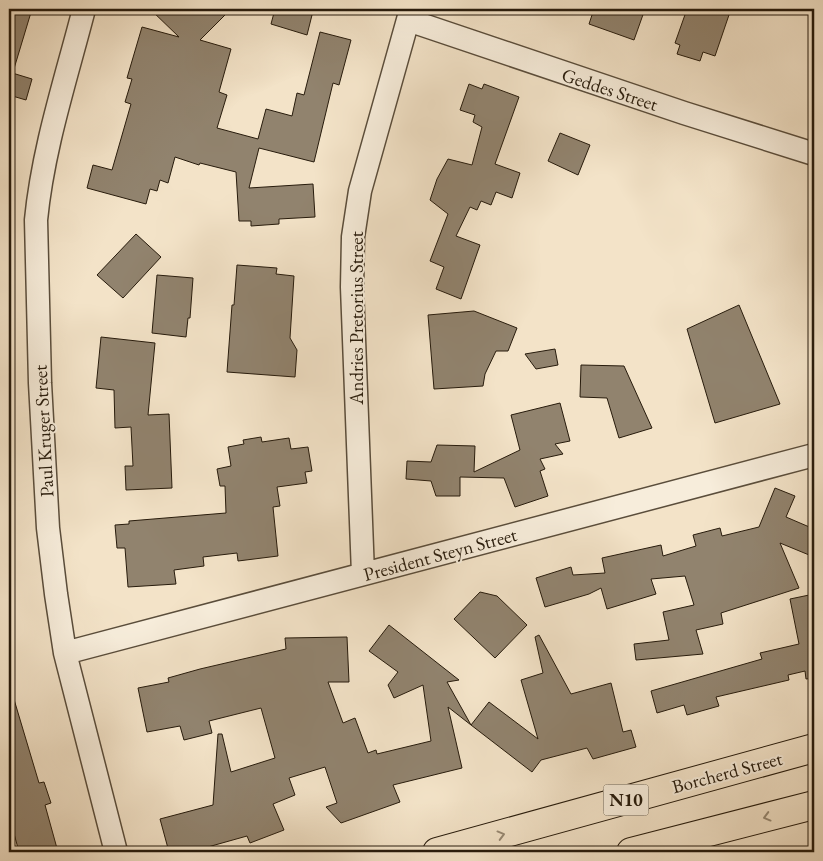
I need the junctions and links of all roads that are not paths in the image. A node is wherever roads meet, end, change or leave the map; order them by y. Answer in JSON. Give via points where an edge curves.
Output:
{"nodes":[{"id":1,"x":84,"y":9,"type":"edge"},
{"id":2,"x":409,"y":14,"type":"edge"},
{"id":3,"x":814,"y":154,"type":"edge"},
{"id":4,"x":814,"y":455,"type":"edge"},
{"id":5,"x":363,"y":574,"type":"junction"},
{"id":6,"x":65,"y":653,"type":"junction"},
{"id":7,"x":814,"y":748,"type":"edge"},
{"id":8,"x":814,"y":805,"type":"edge"},
{"id":9,"x":116,"y":852,"type":"edge"},
{"id":10,"x":437,"y":852,"type":"edge"},
{"id":11,"x":631,"y":852,"type":"edge"}],
"edges":[{"from":1,"to":6,"type":"street","name":"Paul Kruger Street","via":[[48,143],[36,220],[48,528]]},
{"from":2,"to":3,"type":"street","name":"Geddes Street","via":[[674,110]]},
{"from":2,"to":5,"type":"street","name":"Andries Pretorius Street","via":[[360,191],[353,237]]},
{"from":4,"to":5,"type":"street","name":"President Steyn Street"},
{"from":5,"to":6,"type":"street","name":"President Steyn Street"},
{"from":6,"to":9,"type":"street","name":"Paul Kruger Street"},
{"from":10,"to":7,"type":"highway","name":"Borcherd Street","number":"N10","one_way":true},
{"from":8,"to":11,"type":"highway","one_way":true}]}
